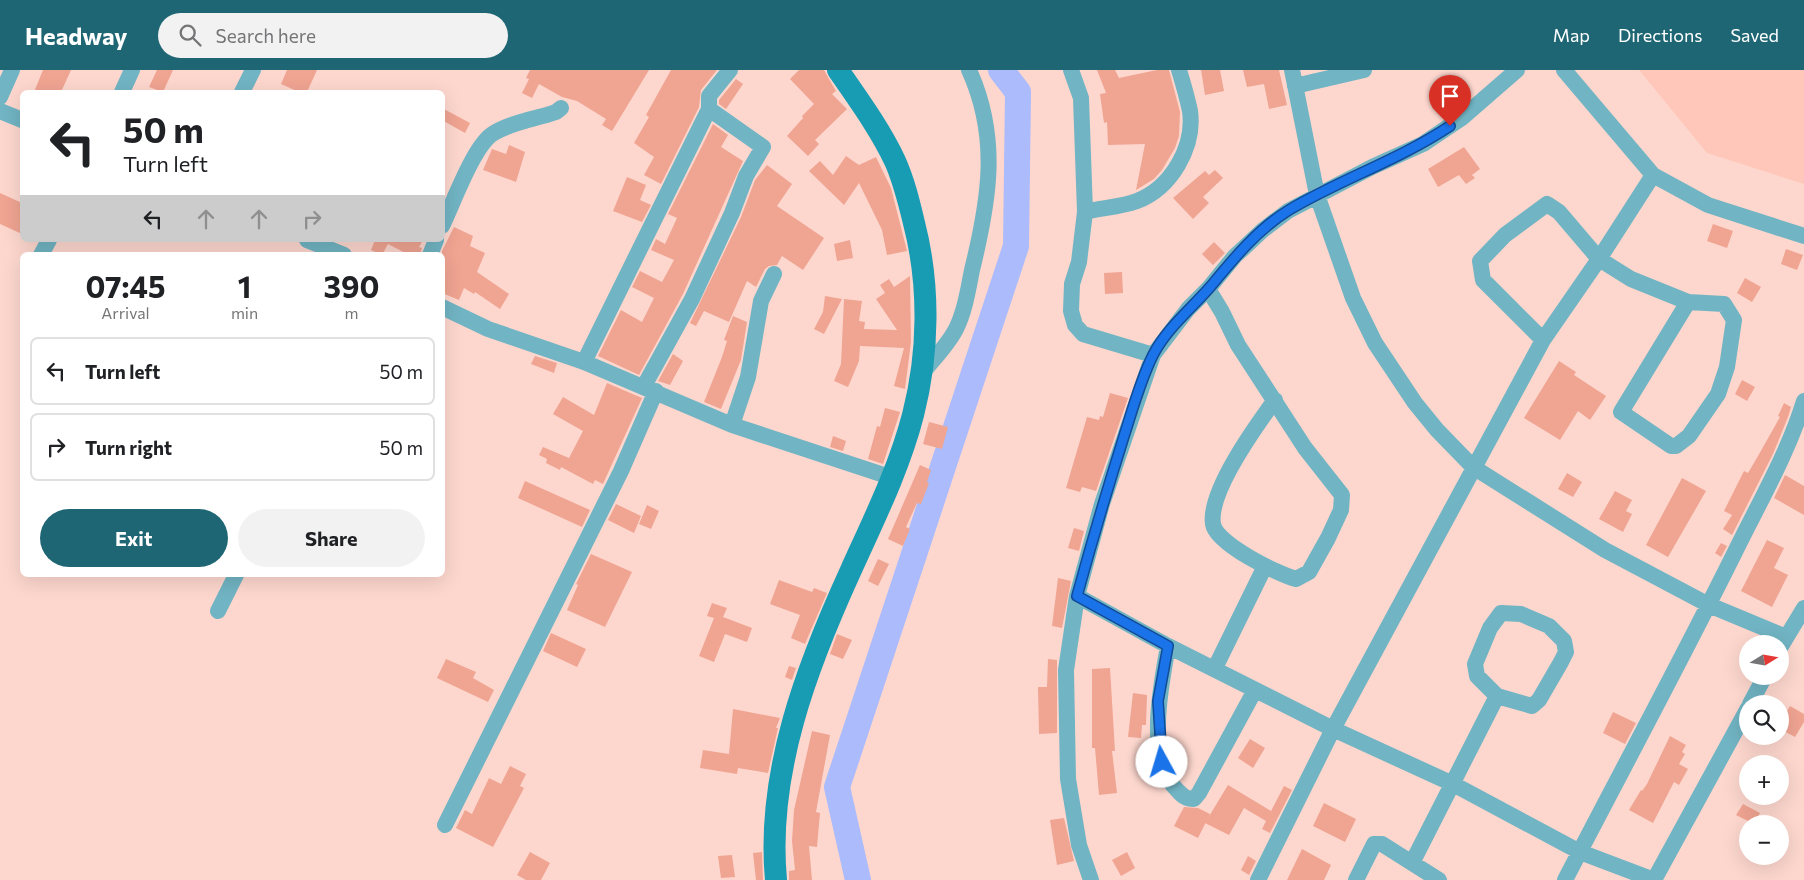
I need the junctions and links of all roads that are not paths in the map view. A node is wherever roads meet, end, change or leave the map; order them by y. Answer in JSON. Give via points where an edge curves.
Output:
{"nodes":[{"id":1,"x":12,"y":70,"type":"edge"},
{"id":2,"x":132,"y":70,"type":"edge"},
{"id":3,"x":253,"y":70,"type":"edge"},
{"id":4,"x":730,"y":70,"type":"edge"},
{"id":5,"x":838,"y":70,"type":"edge"},
{"id":6,"x":968,"y":70,"type":"edge"},
{"id":7,"x":1071,"y":70,"type":"edge"},
{"id":8,"x":1179,"y":70,"type":"edge"},
{"id":9,"x":1292,"y":70,"type":"edge"},
{"id":10,"x":1364,"y":70,"type":"edge"},
{"id":11,"x":1517,"y":70,"type":"edge"},
{"id":12,"x":1564,"y":70,"type":"edge"},
{"id":13,"x":1295,"y":86,"type":"junction"},
{"id":14,"x":123,"y":90,"type":"edge"},
{"id":15,"x":243,"y":90,"type":"edge"},
{"id":16,"x":0,"y":97,"type":"edge"},
{"id":17,"x":561,"y":108,"type":"dead end"},
{"id":18,"x":710,"y":109,"type":"junction"},
{"id":19,"x":0,"y":111,"type":"edge"},
{"id":20,"x":20,"y":119,"type":"edge"},
{"id":21,"x":1653,"y":175,"type":"junction"},
{"id":22,"x":1317,"y":195,"type":"junction"},
{"id":23,"x":1084,"y":212,"type":"junction"},
{"id":24,"x":445,"y":219,"type":"edge"},
{"id":25,"x":1804,"y":236,"type":"edge"},
{"id":26,"x":312,"y":242,"type":"edge"},
{"id":27,"x":337,"y":252,"type":"edge"},
{"id":28,"x":1599,"y":258,"type":"junction"},
{"id":29,"x":774,"y":274,"type":"dead end"},
{"id":30,"x":1208,"y":289,"type":"junction"},
{"id":31,"x":1688,"y":302,"type":"junction"},
{"id":32,"x":445,"y":308,"type":"edge"},
{"id":33,"x":1543,"y":340,"type":"junction"},
{"id":34,"x":1153,"y":355,"type":"junction"},
{"id":35,"x":584,"y":362,"type":"junction"},
{"id":36,"x":922,"y":374,"type":"junction"},
{"id":37,"x":650,"y":389,"type":"junction"},
{"id":38,"x":1275,"y":400,"type":"junction"},
{"id":39,"x":1804,"y":402,"type":"edge"},
{"id":40,"x":732,"y":425,"type":"junction"},
{"id":41,"x":1473,"y":467,"type":"junction"},
{"id":42,"x":893,"y":478,"type":"junction"},
{"id":43,"x":1265,"y":566,"type":"junction"},
{"id":44,"x":235,"y":577,"type":"edge"},
{"id":45,"x":1077,"y":596,"type":"junction"},
{"id":46,"x":1709,"y":605,"type":"junction"},
{"id":47,"x":1804,"y":608,"type":"edge"},
{"id":48,"x":218,"y":611,"type":"dead end"},
{"id":49,"x":1767,"y":635,"type":"edge"},
{"id":50,"x":1788,"y":635,"type":"edge"},
{"id":51,"x":1168,"y":646,"type":"junction"},
{"id":52,"x":1215,"y":668,"type":"junction"},
{"id":53,"x":1255,"y":690,"type":"junction"},
{"id":54,"x":1497,"y":696,"type":"junction"},
{"id":55,"x":1739,"y":724,"type":"edge"},
{"id":56,"x":1333,"y":729,"type":"junction"},
{"id":57,"x":1453,"y":784,"type":"junction"},
{"id":58,"x":445,"y":825,"type":"dead end"},
{"id":59,"x":1580,"y":852,"type":"junction"},
{"id":60,"x":1412,"y":863,"type":"junction"},
{"id":61,"x":776,"y":880,"type":"edge"},
{"id":62,"x":1091,"y":880,"type":"edge"},
{"id":63,"x":1258,"y":880,"type":"edge"},
{"id":64,"x":1356,"y":880,"type":"edge"},
{"id":65,"x":1439,"y":880,"type":"edge"},
{"id":66,"x":1565,"y":880,"type":"edge"},
{"id":67,"x":1654,"y":880,"type":"edge"}],
"edges":[{"from":1,"to":16,"type":"street"},
{"from":2,"to":14,"type":"street"},
{"from":3,"to":15,"type":"street"},
{"from":4,"to":18,"type":"street","via":[[709,96]]},
{"from":5,"to":36,"type":"street","via":[[895,161],[907,194],[924,268]]},
{"from":6,"to":36,"type":"street","via":[[985,116],[989,172],[986,213],[957,327]]},
{"from":7,"to":23,"type":"street","via":[[1081,98]]},
{"from":8,"to":23,"type":"street","via":[[1190,112],[1190,134],[1177,166],[1161,188],[1137,201]]},
{"from":9,"to":13,"type":"street"},
{"from":10,"to":13,"type":"street"},
{"from":11,"to":22,"type":"street","via":[[1463,117],[1423,144]]},
{"from":12,"to":21,"type":"street"},
{"from":13,"to":22,"type":"street"},
{"from":17,"to":24,"type":"street","via":[[494,132],[485,139]]},
{"from":18,"to":35,"type":"street"},
{"from":18,"to":37,"type":"street","via":[[763,147],[746,176]]},
{"from":19,"to":20,"type":"street"},
{"from":21,"to":25,"type":"street","via":[[1708,206]]},
{"from":21,"to":28,"type":"street"},
{"from":22,"to":30,"type":"street","via":[[1288,210],[1263,230],[1235,256]]},
{"from":22,"to":41,"type":"street","via":[[1350,290],[1375,343],[1415,403]]},
{"from":23,"to":34,"type":"street","via":[[1079,262],[1072,284],[1070,311],[1075,325],[1083,334]]},
{"from":26,"to":27,"type":"street"},
{"from":28,"to":31,"type":"street","via":[[1631,279]]},
{"from":28,"to":33,"type":"street"},
{"from":28,"to":33,"type":"street","via":[[1559,212],[1547,204],[1505,235],[1480,261],[1482,280]]},
{"from":29,"to":40,"type":"street","via":[[761,301],[748,377]]},
{"from":30,"to":34,"type":"street","via":[[1188,309]]},
{"from":30,"to":38,"type":"street","via":[[1238,345]]},
{"from":31,"to":31,"type":"street","via":[[1621,412],[1671,446],[1689,436],[1718,394],[1727,368],[1734,320],[1724,304]]},
{"from":32,"to":35,"type":"street","via":[[488,330]]},
{"from":33,"to":41,"type":"street"},
{"from":34,"to":45,"type":"street","via":[[1102,504]]},
{"from":35,"to":37,"type":"street"},
{"from":36,"to":42,"type":"street"},
{"from":37,"to":40,"type":"street"},
{"from":37,"to":58,"type":"street","via":[[621,471]]},
{"from":38,"to":43,"type":"street","via":[[1232,464],[1212,513],[1213,526],[1221,539]]},
{"from":38,"to":43,"type":"street","via":[[1305,448],[1342,495],[1341,510],[1309,572],[1296,579]]},
{"from":39,"to":46,"type":"street","via":[[1787,445]]},
{"from":40,"to":42,"type":"street"},
{"from":41,"to":46,"type":"street","via":[[1605,550]]},
{"from":41,"to":56,"type":"street"},
{"from":42,"to":61,"type":"street","via":[[816,650],[793,723],[778,788],[773,847]]},
{"from":43,"to":52,"type":"street"},
{"from":44,"to":48,"type":"street"},
{"from":45,"to":51,"type":"street"},
{"from":45,"to":62,"type":"street","via":[[1066,670],[1068,779],[1079,845]]},
{"from":46,"to":49,"type":"street"},
{"from":46,"to":59,"type":"street"},
{"from":47,"to":50,"type":"street"},
{"from":51,"to":52,"type":"street"},
{"from":51,"to":53,"type":"street","via":[[1158,701],[1162,762],[1170,784],[1184,798],[1194,799],[1199,793]]},
{"from":52,"to":53,"type":"street"},
{"from":53,"to":56,"type":"street"},
{"from":54,"to":54,"type":"street","via":[[1476,676],[1475,664],[1490,628],[1501,613],[1521,614],[1550,626],[1564,641],[1566,652],[1539,700],[1532,706]]},
{"from":54,"to":57,"type":"street"},
{"from":55,"to":67,"type":"street"},
{"from":56,"to":57,"type":"street"},
{"from":56,"to":63,"type":"street"},
{"from":57,"to":59,"type":"street"},
{"from":57,"to":60,"type":"street"},
{"from":59,"to":66,"type":"street"},
{"from":59,"to":67,"type":"street"},
{"from":60,"to":64,"type":"street","via":[[1382,844],[1374,844]]},
{"from":60,"to":65,"type":"street"}]}
